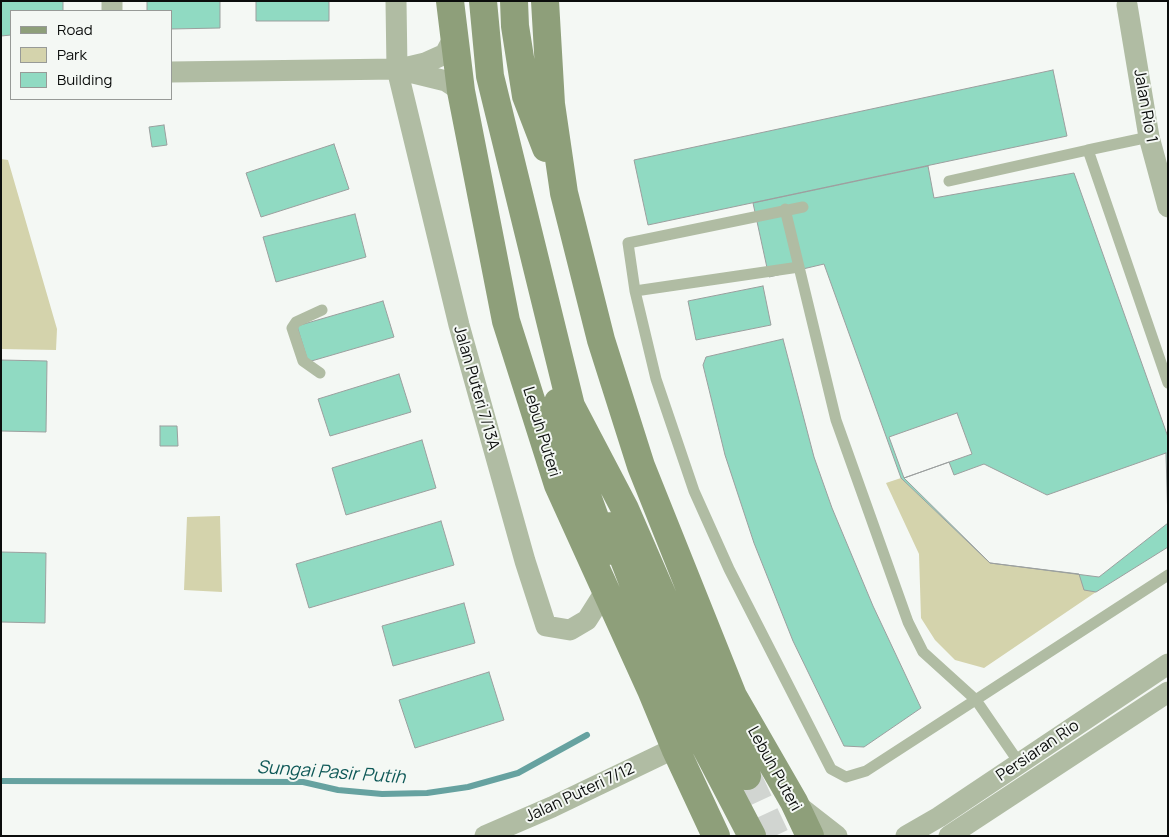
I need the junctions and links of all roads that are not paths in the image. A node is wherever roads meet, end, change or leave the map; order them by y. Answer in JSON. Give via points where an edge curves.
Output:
{"nodes":[{"id":1,"x":396,"y":1,"type":"edge"},
{"id":2,"x":450,"y":1,"type":"edge"},
{"id":3,"x":483,"y":1,"type":"edge"},
{"id":4,"x":514,"y":1,"type":"edge"},
{"id":5,"x":545,"y":1,"type":"edge"},
{"id":6,"x":1128,"y":5,"type":"dead end"},
{"id":7,"x":453,"y":39,"type":"junction"},
{"id":8,"x":397,"y":69,"type":"junction"},
{"id":9,"x":172,"y":72,"type":"edge"},
{"id":10,"x":490,"y":76,"type":"junction"},
{"id":11,"x":461,"y":91,"type":"junction"},
{"id":12,"x":1149,"y":137,"type":"junction"},
{"id":13,"x":491,"y":148,"type":"junction"},
{"id":14,"x":1088,"y":150,"type":"junction"},
{"id":15,"x":949,"y":181,"type":"dead end"},
{"id":16,"x":564,"y":193,"type":"junction"},
{"id":17,"x":1168,"y":206,"type":"edge"},
{"id":18,"x":803,"y":207,"type":"dead end"},
{"id":19,"x":785,"y":209,"type":"junction"},
{"id":20,"x":486,"y":212,"type":"junction"},
{"id":21,"x":799,"y":267,"type":"junction"},
{"id":22,"x":635,"y":291,"type":"junction"},
{"id":23,"x":322,"y":310,"type":"dead end"},
{"id":24,"x":320,"y":373,"type":"dead end"},
{"id":25,"x":1168,"y":383,"type":"edge"},
{"id":26,"x":571,"y":406,"type":"junction"},
{"id":27,"x":1168,"y":575,"type":"edge"},
{"id":28,"x":606,"y":590,"type":"junction"},
{"id":29,"x":1168,"y":664,"type":"edge"},
{"id":30,"x":1168,"y":692,"type":"edge"},
{"id":31,"x":976,"y":700,"type":"junction"},
{"id":32,"x":699,"y":738,"type":"junction"},
{"id":33,"x":675,"y":748,"type":"junction"},
{"id":34,"x":1019,"y":763,"type":"junction"},
{"id":35,"x":747,"y":776,"type":"tunnel mouth"},
{"id":36,"x":1031,"y":781,"type":"junction"},
{"id":37,"x":794,"y":802,"type":"junction"},
{"id":38,"x":486,"y":836,"type":"edge"},
{"id":39,"x":716,"y":836,"type":"edge"},
{"id":40,"x":752,"y":836,"type":"edge"},
{"id":41,"x":810,"y":836,"type":"edge"},
{"id":42,"x":838,"y":836,"type":"edge"},
{"id":43,"x":906,"y":836,"type":"edge"},
{"id":44,"x":949,"y":836,"type":"edge"}],
"edges":[{"from":1,"to":8,"type":"street"},
{"from":2,"to":7,"type":"main road","name":"Lebuh Puteri"},
{"from":3,"to":10,"type":"main road","name":"Lebuh Puteri"},
{"from":4,"to":16,"type":"main road","name":"Lebuh Puteri","via":[[526,96]]},
{"from":5,"to":16,"type":"main road","name":"Lebuh Puteri","via":[[551,104]]},
{"from":6,"to":12,"type":"street","name":"Jalan Rio 1"},
{"from":7,"to":8,"type":"street","via":[[445,54]]},
{"from":7,"to":11,"type":"main road","name":"Lebuh Puteri"},
{"from":8,"to":9,"type":"street"},
{"from":8,"to":11,"type":"street","via":[[446,81]]},
{"from":8,"to":28,"type":"street","name":"Jalan Puteri 7/13A","via":[[459,324],[522,552],[546,626],[570,630],[587,620]]},
{"from":10,"to":13,"type":"main road"},
{"from":10,"to":26,"type":"main road","name":"Lebuh Puteri"},
{"from":11,"to":20,"type":"main road","name":"Lebuh Puteri"},
{"from":12,"to":14,"type":"lane"},
{"from":12,"to":17,"type":"street","name":"Jalan Rio 1"},
{"from":13,"to":20,"type":"main road"},
{"from":13,"to":32,"type":"main road","via":[[574,462],[646,648],[671,702]]},
{"from":14,"to":15,"type":"lane"},
{"from":14,"to":25,"type":"lane"},
{"from":16,"to":37,"type":"main road","name":"Lebuh Puteri","via":[[601,340],[641,466],[733,696]]},
{"from":18,"to":19,"type":"lane"},
{"from":19,"to":21,"type":"lane"},
{"from":19,"to":22,"type":"lane","via":[[628,243]]},
{"from":20,"to":28,"type":"main road","name":"Lebuh Puteri","via":[[506,321],[558,485]]},
{"from":21,"to":22,"type":"lane"},
{"from":21,"to":31,"type":"lane","via":[[836,420],[908,622],[922,652]]},
{"from":22,"to":31,"type":"lane","via":[[656,379],[694,491],[729,569],[831,769],[846,777],[866,771]]},
{"from":23,"to":24,"type":"lane","via":[[296,322],[292,328],[303,361]]},
{"from":26,"to":32,"type":"main road","via":[[608,519],[671,680]]},
{"from":26,"to":35,"type":"main road","name":"Lebuh Puteri","via":[[625,509]]},
{"from":27,"to":31,"type":"lane"},
{"from":28,"to":33,"type":"main road","name":"Lebuh Puteri"},
{"from":29,"to":34,"type":"street","name":"Persiaran Rio"},
{"from":30,"to":36,"type":"street","name":"Persiaran Rio"},
{"from":31,"to":34,"type":"lane"},
{"from":32,"to":40,"type":"main road"},
{"from":33,"to":38,"type":"street","name":"Jalan Puteri 7/12"},
{"from":33,"to":39,"type":"main road","name":"Lebuh Puteri"},
{"from":34,"to":36,"type":"lane"},
{"from":34,"to":43,"type":"street","name":"Persiaran Rio"},
{"from":36,"to":44,"type":"street","name":"Persiaran Rio"},
{"from":37,"to":41,"type":"main road","name":"Lebuh Puteri"},
{"from":37,"to":42,"type":"street"}]}
